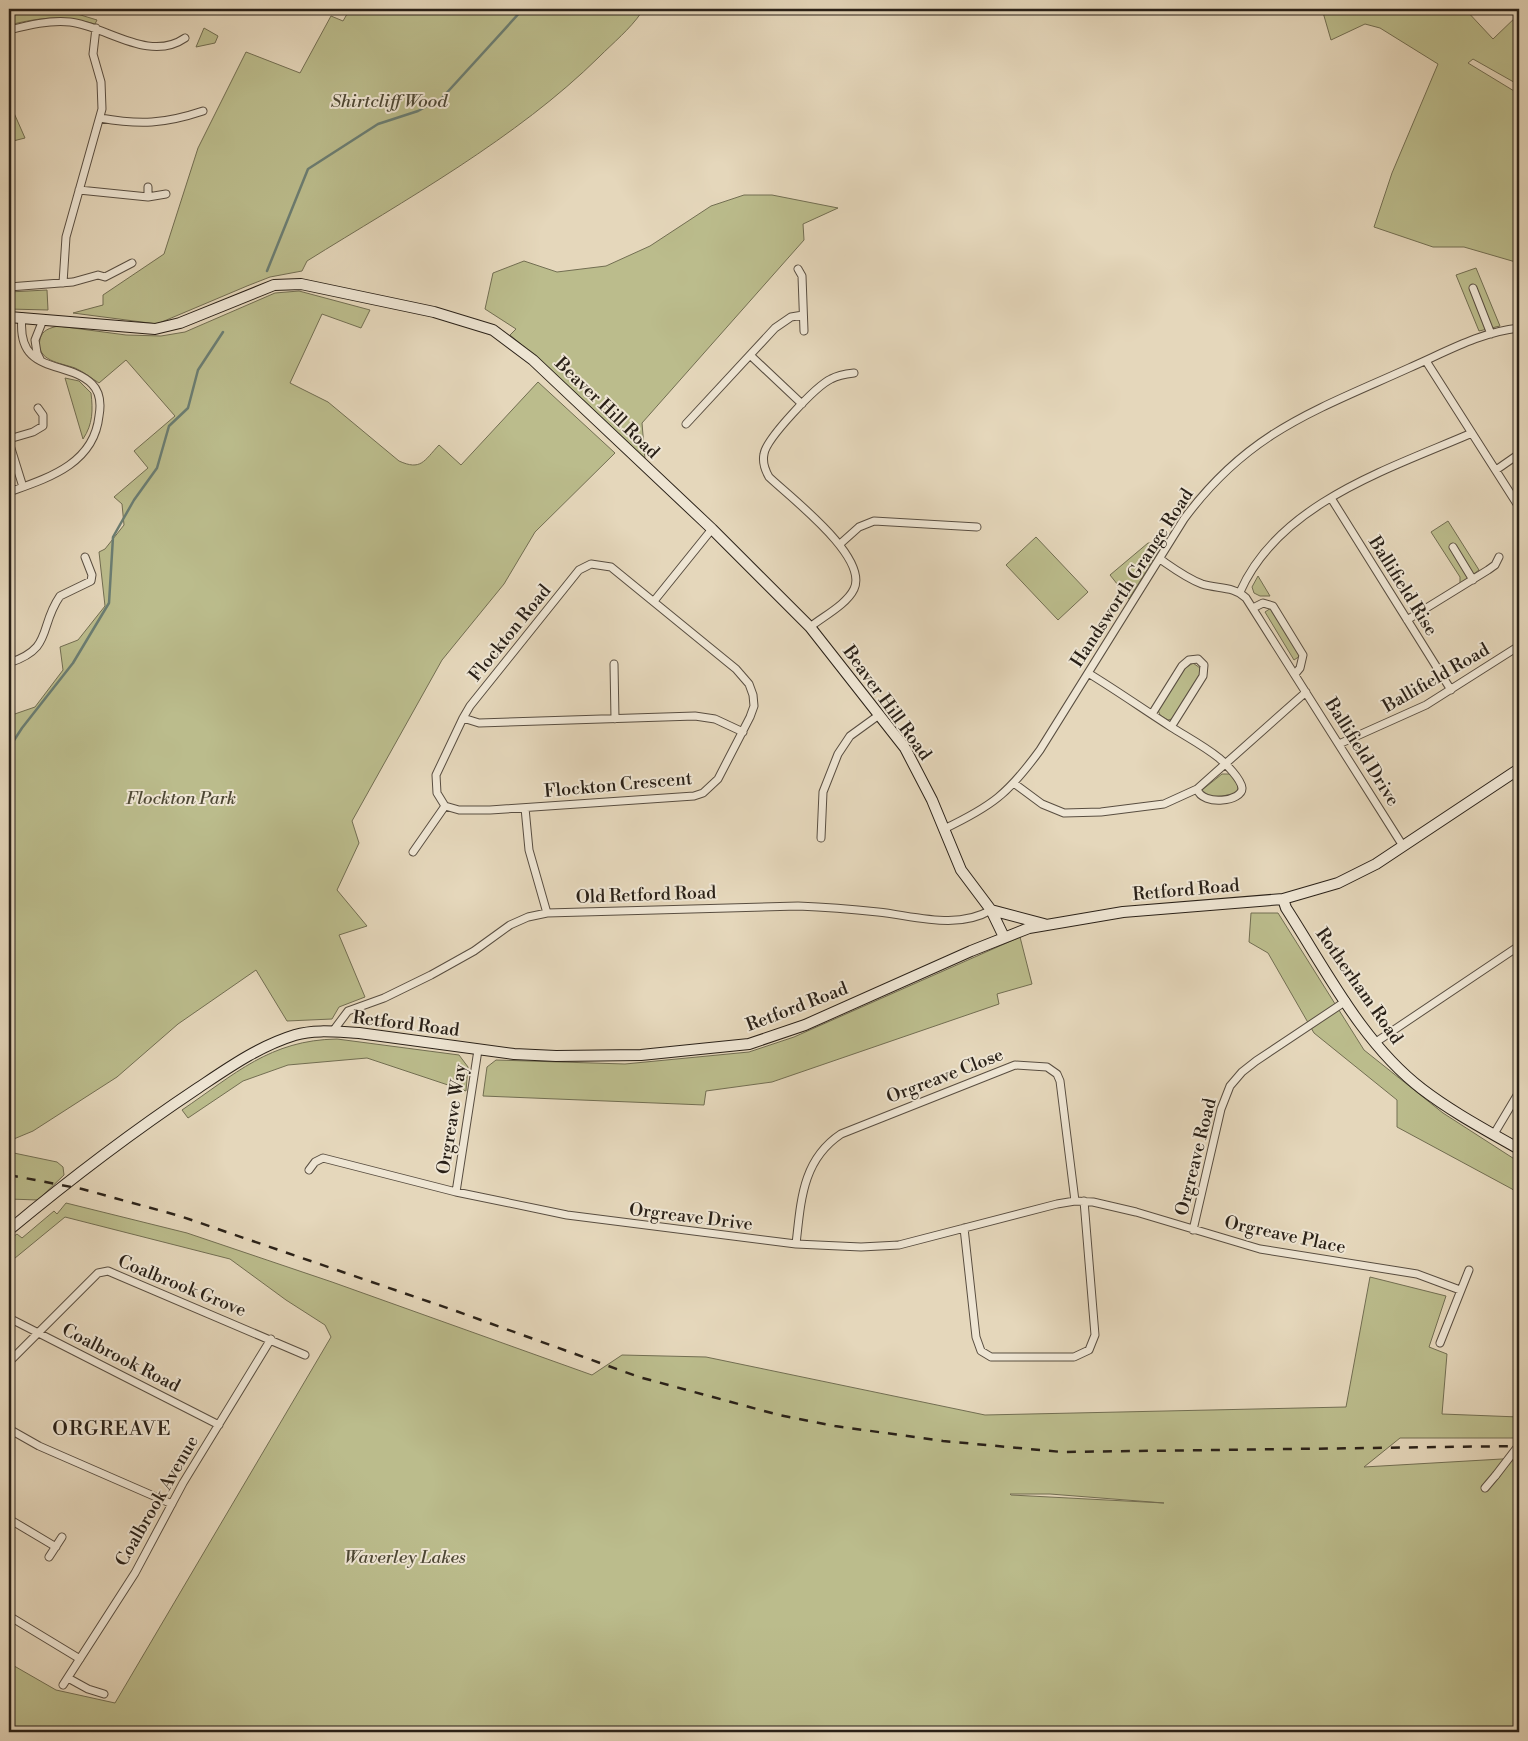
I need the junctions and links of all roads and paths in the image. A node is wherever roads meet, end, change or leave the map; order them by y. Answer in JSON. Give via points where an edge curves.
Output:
{"nodes":[{"id":1,"x":96,"y":28,"type":"junction"},
{"id":2,"x":9,"y":30,"type":"edge"},
{"id":3,"x":185,"y":38,"type":"dead end"},
{"id":4,"x":203,"y":111,"type":"dead end"},
{"id":5,"x":100,"y":118,"type":"junction"},
{"id":6,"x":148,"y":187,"type":"dead end"},
{"id":7,"x":79,"y":190,"type":"junction"},
{"id":8,"x":166,"y":194,"type":"dead end"},
{"id":9,"x":148,"y":197,"type":"junction"},
{"id":10,"x":132,"y":262,"type":"dead end"},
{"id":11,"x":798,"y":268,"type":"dead end"},
{"id":12,"x":63,"y":283,"type":"junction"},
{"id":13,"x":9,"y":287,"type":"edge"},
{"id":14,"x":1473,"y":288,"type":"dead end"},
{"id":15,"x":803,"y":315,"type":"junction"},
{"id":16,"x":9,"y":317,"type":"edge"},
{"id":17,"x":22,"y":318,"type":"junction"},
{"id":18,"x":43,"y":320,"type":"junction"},
{"id":19,"x":1519,"y":328,"type":"edge"},
{"id":20,"x":804,"y":331,"type":"dead end"},
{"id":21,"x":1491,"y":334,"type":"junction"},
{"id":22,"x":750,"y":354,"type":"junction"},
{"id":23,"x":1426,"y":361,"type":"junction"},
{"id":24,"x":41,"y":362,"type":"junction"},
{"id":25,"x":854,"y":373,"type":"dead end"},
{"id":26,"x":802,"y":404,"type":"junction"},
{"id":27,"x":38,"y":408,"type":"dead end"},
{"id":28,"x":686,"y":424,"type":"dead end"},
{"id":29,"x":1472,"y":433,"type":"junction"},
{"id":30,"x":9,"y":441,"type":"edge"},
{"id":31,"x":10,"y":451,"type":"edge"},
{"id":32,"x":1519,"y":454,"type":"edge"},
{"id":33,"x":1496,"y":470,"type":"junction"},
{"id":34,"x":23,"y":487,"type":"junction"},
{"id":35,"x":9,"y":492,"type":"edge"},
{"id":36,"x":1331,"y":498,"type":"junction"},
{"id":37,"x":1519,"y":507,"type":"edge"},
{"id":38,"x":977,"y":527,"type":"dead end"},
{"id":39,"x":712,"y":529,"type":"junction"},
{"id":40,"x":840,"y":544,"type":"junction"},
{"id":41,"x":1453,"y":547,"type":"dead end"},
{"id":42,"x":85,"y":557,"type":"dead end"},
{"id":43,"x":1500,"y":557,"type":"dead end"},
{"id":44,"x":1160,"y":559,"type":"junction"},
{"id":45,"x":1473,"y":580,"type":"junction"},
{"id":46,"x":1240,"y":592,"type":"junction"},
{"id":47,"x":654,"y":601,"type":"junction"},
{"id":48,"x":1253,"y":608,"type":"junction"},
{"id":49,"x":1407,"y":620,"type":"junction"},
{"id":50,"x":810,"y":627,"type":"junction"},
{"id":51,"x":1519,"y":646,"type":"edge"},
{"id":52,"x":9,"y":663,"type":"edge"},
{"id":53,"x":614,"y":664,"type":"dead end"},
{"id":54,"x":1088,"y":672,"type":"junction"},
{"id":55,"x":1295,"y":674,"type":"junction"},
{"id":56,"x":1451,"y":690,"type":"junction"},
{"id":57,"x":1306,"y":692,"type":"junction"},
{"id":58,"x":1152,"y":714,"type":"junction"},
{"id":59,"x":879,"y":715,"type":"junction"},
{"id":60,"x":463,"y":718,"type":"junction"},
{"id":61,"x":615,"y":719,"type":"junction"},
{"id":62,"x":1171,"y":727,"type":"junction"},
{"id":63,"x":743,"y":732,"type":"junction"},
{"id":64,"x":1339,"y":744,"type":"junction"},
{"id":65,"x":1225,"y":765,"type":"junction"},
{"id":66,"x":1519,"y":769,"type":"edge"},
{"id":67,"x":1015,"y":784,"type":"junction"},
{"id":68,"x":1196,"y":789,"type":"junction"},
{"id":69,"x":445,"y":806,"type":"junction"},
{"id":70,"x":525,"y":808,"type":"junction"},
{"id":71,"x":944,"y":829,"type":"junction"},
{"id":72,"x":821,"y":838,"type":"dead end"},
{"id":73,"x":1403,"y":846,"type":"junction"},
{"id":74,"x":412,"y":852,"type":"dead end"},
{"id":75,"x":1283,"y":898,"type":"junction"},
{"id":76,"x":995,"y":912,"type":"junction"},
{"id":77,"x":546,"y":913,"type":"junction"},
{"id":78,"x":1045,"y":924,"type":"junction"},
{"id":79,"x":1016,"y":932,"type":"junction"},
{"id":80,"x":1004,"y":937,"type":"junction"},
{"id":81,"x":1519,"y":946,"type":"edge"},
{"id":82,"x":1346,"y":1001,"type":"junction"},
{"id":83,"x":333,"y":1031,"type":"junction"},
{"id":84,"x":1376,"y":1042,"type":"junction"},
{"id":85,"x":478,"y":1050,"type":"junction"},
{"id":86,"x":1519,"y":1092,"type":"edge"},
{"id":87,"x":1494,"y":1134,"type":"junction"},
{"id":88,"x":1519,"y":1149,"type":"edge"},
{"id":89,"x":309,"y":1170,"type":"dead end"},
{"id":90,"x":456,"y":1192,"type":"junction"},
{"id":91,"x":1075,"y":1201,"type":"junction"},
{"id":92,"x":1084,"y":1201,"type":"junction"},
{"id":93,"x":964,"y":1228,"type":"junction"},
{"id":94,"x":9,"y":1230,"type":"edge"},
{"id":95,"x":1193,"y":1230,"type":"junction"},
{"id":96,"x":796,"y":1244,"type":"junction"},
{"id":97,"x":1470,"y":1270,"type":"dead end"},
{"id":98,"x":1460,"y":1290,"type":"junction"},
{"id":99,"x":9,"y":1318,"type":"edge"},
{"id":100,"x":38,"y":1333,"type":"junction"},
{"id":101,"x":271,"y":1339,"type":"junction"},
{"id":102,"x":1440,"y":1343,"type":"dead end"},
{"id":103,"x":305,"y":1355,"type":"dead end"},
{"id":104,"x":9,"y":1362,"type":"edge"},
{"id":105,"x":219,"y":1425,"type":"junction"},
{"id":106,"x":9,"y":1430,"type":"edge"},
{"id":107,"x":1519,"y":1446,"type":"edge"},
{"id":108,"x":1486,"y":1488,"type":"dead end"},
{"id":109,"x":172,"y":1504,"type":"junction"},
{"id":110,"x":9,"y":1519,"type":"edge"},
{"id":111,"x":62,"y":1537,"type":"dead end"},
{"id":112,"x":56,"y":1547,"type":"junction"},
{"id":113,"x":50,"y":1557,"type":"dead end"},
{"id":114,"x":9,"y":1616,"type":"edge"},
{"id":115,"x":80,"y":1659,"type":"junction"},
{"id":116,"x":68,"y":1678,"type":"junction"},
{"id":117,"x":63,"y":1685,"type":"dead end"},
{"id":118,"x":104,"y":1694,"type":"dead end"}],
"edges":[{"from":1,"to":2,"type":"street","via":[[54,22]]},
{"from":1,"to":3,"type":"street","via":[[130,42],[150,46],[171,45]]},
{"from":1,"to":5,"type":"street","via":[[94,54],[102,89]]},
{"from":4,"to":5,"type":"street","via":[[154,123],[126,123]]},
{"from":5,"to":7,"type":"street"},
{"from":6,"to":9,"type":"street"},
{"from":7,"to":9,"type":"street"},
{"from":7,"to":12,"type":"street","via":[[66,237]]},
{"from":8,"to":9,"type":"street"},
{"from":10,"to":12,"type":"street","via":[[105,276]]},
{"from":11,"to":15,"type":"street","via":[[802,276]]},
{"from":12,"to":13,"type":"street"},
{"from":14,"to":21,"type":"street"},
{"from":15,"to":20,"type":"street"},
{"from":15,"to":22,"type":"street","via":[[784,321]]},
{"from":16,"to":17,"type":"main road","name":"Beaver Hill Road"},
{"from":17,"to":18,"type":"main road","name":"Beaver Hill Road"},
{"from":17,"to":24,"type":"street","via":[[25,343]]},
{"from":18,"to":24,"type":"street","via":[[35,340]]},
{"from":18,"to":39,"type":"main road","name":"Beaver Hill Road","via":[[155,330],[274,286],[300,284],[475,323],[493,330],[522,350]]},
{"from":19,"to":21,"type":"street","name":"Handsworth Grange Road"},
{"from":21,"to":23,"type":"street","name":"Handsworth Grange Road"},
{"from":22,"to":26,"type":"street"},
{"from":22,"to":28,"type":"street"},
{"from":23,"to":29,"type":"street"},
{"from":23,"to":44,"type":"street","name":"Handsworth Grange Road","via":[[1306,414],[1255,445],[1209,487],[1184,519]]},
{"from":24,"to":34,"type":"street","via":[[74,373],[92,384],[98,395],[99,420],[93,439],[80,457],[52,476]]},
{"from":25,"to":26,"type":"street","via":[[830,379]]},
{"from":26,"to":40,"type":"street","via":[[766,447],[765,470]]},
{"from":27,"to":30,"type":"street","via":[[43,415],[43,426]]},
{"from":29,"to":33,"type":"street"},
{"from":29,"to":36,"type":"street"},
{"from":30,"to":31,"type":"street"},
{"from":31,"to":34,"type":"street"},
{"from":32,"to":33,"type":"street"},
{"from":33,"to":37,"type":"street"},
{"from":34,"to":35,"type":"street"},
{"from":36,"to":46,"type":"street","via":[[1284,531],[1258,561]]},
{"from":36,"to":49,"type":"street","name":"Ballifield Rise"},
{"from":38,"to":40,"type":"street","via":[[874,521],[859,527]]},
{"from":39,"to":47,"type":"street"},
{"from":39,"to":50,"type":"main road","name":"Beaver Hill Road"},
{"from":40,"to":50,"type":"street","via":[[856,572],[854,590]]},
{"from":41,"to":45,"type":"street"},
{"from":42,"to":52,"type":"street","via":[[92,575],[91,582],[60,596],[36,649],[25,658]]},
{"from":43,"to":45,"type":"street","via":[[1495,565]]},
{"from":44,"to":46,"type":"street","via":[[1201,583]]},
{"from":44,"to":54,"type":"street","name":"Handsworth Grange Road"},
{"from":45,"to":49,"type":"street"},
{"from":46,"to":48,"type":"street","name":"Ballifield Drive"},
{"from":47,"to":60,"type":"street","name":"Flockton Road","via":[[611,567],[597,564],[579,570]]},
{"from":47,"to":63,"type":"street","name":"Flockton Crescent","via":[[736,669],[749,684],[754,706]]},
{"from":48,"to":55,"type":"street","name":"Ballifield Drive"},
{"from":48,"to":55,"type":"street","via":[[1263,603],[1273,606],[1301,650],[1302,661]]},
{"from":49,"to":56,"type":"street","name":"Ballifield Rise"},
{"from":50,"to":59,"type":"main road","name":"Beaver Hill Road"},
{"from":51,"to":56,"type":"street","name":"Ballifield Road"},
{"from":53,"to":61,"type":"street"},
{"from":54,"to":58,"type":"street"},
{"from":54,"to":67,"type":"street","name":"Handsworth Grange Road"},
{"from":55,"to":57,"type":"street","name":"Ballifield Drive"},
{"from":56,"to":64,"type":"street","name":"Ballifield Road","via":[[1406,715]]},
{"from":57,"to":64,"type":"street","name":"Ballifield Drive"},
{"from":57,"to":65,"type":"street"},
{"from":58,"to":62,"type":"street"},
{"from":58,"to":62,"type":"street","via":[[1182,666],[1189,660],[1198,659],[1204,666],[1204,676]]},
{"from":59,"to":71,"type":"main road","name":"Beaver Hill Road","via":[[914,763]]},
{"from":59,"to":72,"type":"street","via":[[850,736],[838,754],[823,792]]},
{"from":60,"to":61,"type":"street","via":[[479,723]]},
{"from":60,"to":69,"type":"street","name":"Flockton Road","via":[[436,775],[437,793]]},
{"from":61,"to":63,"type":"street","via":[[705,716]]},
{"from":62,"to":65,"type":"street"},
{"from":63,"to":70,"type":"street","name":"Flockton Crescent","via":[[722,774],[703,793]]},
{"from":64,"to":73,"type":"street","name":"Ballifield Drive"},
{"from":65,"to":68,"type":"street"},
{"from":65,"to":68,"type":"street","via":[[1240,782],[1239,796],[1208,800],[1201,797]]},
{"from":66,"to":73,"type":"main road","name":"Retford Road"},
{"from":67,"to":68,"type":"street","via":[[1042,804],[1059,812],[1074,814],[1152,806]]},
{"from":67,"to":71,"type":"street","name":"Handsworth Grange Road","via":[[989,806]]},
{"from":69,"to":70,"type":"street","via":[[459,810]]},
{"from":69,"to":74,"type":"street"},
{"from":70,"to":77,"type":"street","via":[[529,850]]},
{"from":71,"to":76,"type":"main road","name":"Beaver Hill Road","via":[[961,870]]},
{"from":73,"to":75,"type":"main road","name":"Retford Road","via":[[1356,875]]},
{"from":75,"to":78,"type":"main road","name":"Retford Road","via":[[1123,912]]},
{"from":75,"to":82,"type":"main road","name":"Rotherham Road","via":[[1286,908]]},
{"from":76,"to":77,"type":"street","name":"Old Retford Road","via":[[956,920],[798,906]]},
{"from":76,"to":78,"type":"main road"},
{"from":76,"to":79,"type":"main road","name":"Beaver Hill Road"},
{"from":76,"to":80,"type":"main road","name":"Beaver Hill Road"},
{"from":77,"to":83,"type":"street","name":"Old Retford Road","via":[[510,926],[431,975],[348,1011]]},
{"from":78,"to":79,"type":"main road","name":"Retford Road"},
{"from":79,"to":80,"type":"main road","name":"Retford Road"},
{"from":80,"to":85,"type":"main road","name":"Retford Road","via":[[805,1025],[749,1044],[641,1055],[556,1056]]},
{"from":81,"to":84,"type":"street"},
{"from":82,"to":84,"type":"main road","name":"Rotherham Road"},
{"from":82,"to":95,"type":"street","name":"Orgreave Road","via":[[1256,1061],[1230,1086],[1221,1109]]},
{"from":83,"to":85,"type":"main road","name":"Retford Road"},
{"from":83,"to":94,"type":"main road","name":"Retford Road","via":[[294,1036],[254,1052],[176,1103]]},
{"from":84,"to":87,"type":"main road","name":"Rotherham Road","via":[[1422,1089]]},
{"from":85,"to":90,"type":"street","name":"Orgreave Way"},
{"from":86,"to":87,"type":"street"},
{"from":87,"to":88,"type":"main road","name":"Rotherham Road"},
{"from":89,"to":90,"type":"street","name":"Orgreave Drive","via":[[323,1158]]},
{"from":90,"to":96,"type":"street","name":"Orgreave Drive","via":[[606,1222]]},
{"from":91,"to":92,"type":"street","name":"Orgreave Place"},
{"from":91,"to":93,"type":"street","name":"Orgreave Drive"},
{"from":91,"to":96,"type":"street","name":"Orgreave Close","via":[[1057,1074],[1046,1067],[1015,1065],[850,1130],[831,1141],[815,1158],[804,1184]]},
{"from":92,"to":93,"type":"street","via":[[1095,1336],[1088,1350],[1074,1357],[991,1358],[981,1351],[976,1337]]},
{"from":92,"to":95,"type":"street","name":"Orgreave Place","via":[[1136,1212]]},
{"from":93,"to":96,"type":"street","name":"Orgreave Drive","via":[[879,1247]]},
{"from":95,"to":98,"type":"street","name":"Orgreave Place","via":[[1260,1249],[1417,1274]]},
{"from":97,"to":98,"type":"street"},
{"from":98,"to":102,"type":"street"},
{"from":99,"to":100,"type":"street","name":"Coalbrook Road"},
{"from":100,"to":101,"type":"street","name":"Coalbrook Grove","via":[[98,1273],[108,1271]]},
{"from":100,"to":104,"type":"street","name":"Coalbrook Grove"},
{"from":100,"to":105,"type":"street","name":"Coalbrook Road"},
{"from":101,"to":103,"type":"street","name":"Coalbrook Grove"},
{"from":101,"to":105,"type":"street","name":"Coalbrook Avenue"},
{"from":105,"to":109,"type":"street","name":"Coalbrook Avenue"},
{"from":106,"to":109,"type":"street"},
{"from":107,"to":108,"type":"street","bridge":true},
{"from":109,"to":115,"type":"street","name":"Coalbrook Avenue","via":[[135,1572]]},
{"from":110,"to":112,"type":"street"},
{"from":111,"to":112,"type":"street"},
{"from":112,"to":113,"type":"street"},
{"from":114,"to":115,"type":"street"},
{"from":115,"to":116,"type":"street","name":"Coalbrook Avenue"},
{"from":116,"to":117,"type":"street","name":"Coalbrook Avenue"},
{"from":116,"to":118,"type":"street"}]}
